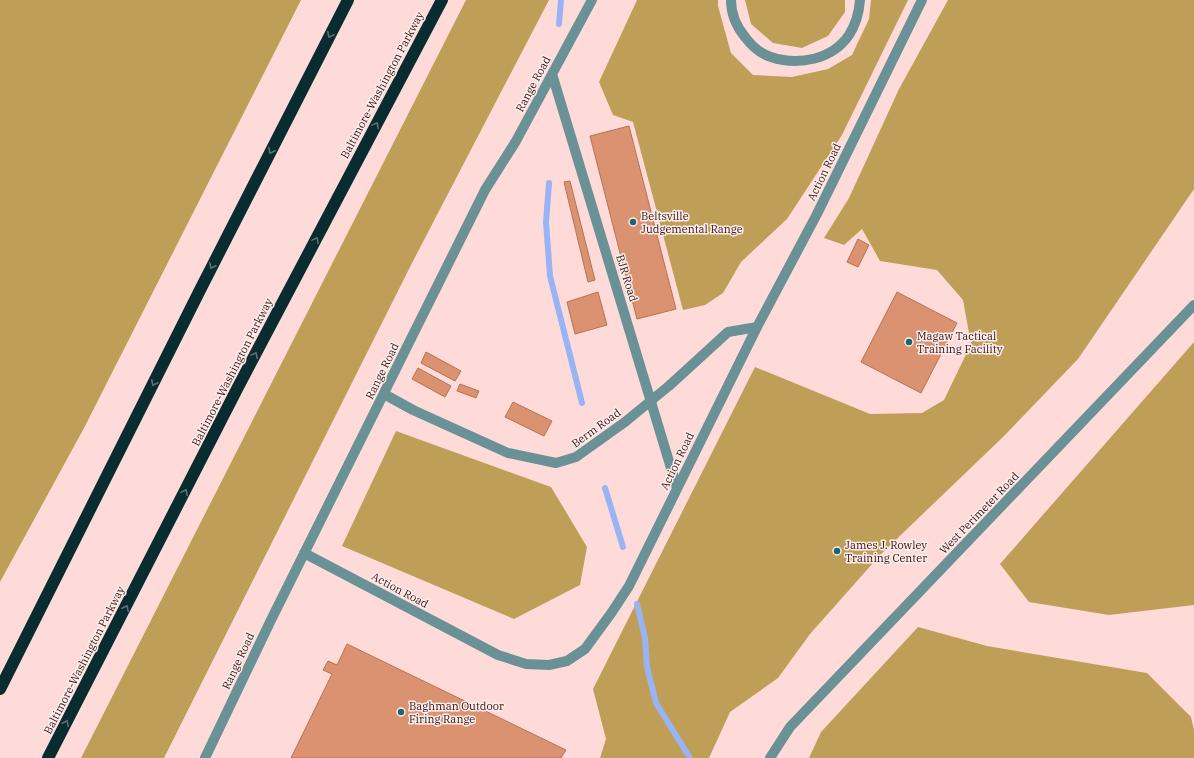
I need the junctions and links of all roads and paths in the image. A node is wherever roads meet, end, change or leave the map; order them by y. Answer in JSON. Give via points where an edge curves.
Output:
{"nodes":[{"id":1,"x":348,"y":0,"type":"edge"},
{"id":2,"x":442,"y":0,"type":"edge"},
{"id":3,"x":592,"y":0,"type":"edge"},
{"id":4,"x":731,"y":0,"type":"edge"},
{"id":5,"x":860,"y":0,"type":"edge"},
{"id":6,"x":922,"y":0,"type":"edge"},
{"id":7,"x":552,"y":74,"type":"junction"},
{"id":8,"x":1194,"y":304,"type":"edge"},
{"id":9,"x":757,"y":328,"type":"junction"},
{"id":10,"x":384,"y":394,"type":"junction"},
{"id":11,"x":677,"y":488,"type":"junction"},
{"id":12,"x":304,"y":553,"type":"junction"},
{"id":13,"x":0,"y":689,"type":"edge"},
{"id":14,"x":48,"y":758,"type":"edge"},
{"id":15,"x":206,"y":758,"type":"edge"},
{"id":16,"x":770,"y":758,"type":"edge"}],
"edges":[{"from":1,"to":13,"type":"highway","one_way":true},
{"from":14,"to":2,"type":"highway","name":"Baltimore-Washington Parkway","one_way":true,"via":[[237,390]]},
{"from":3,"to":7,"type":"lane","name":"Range Road"},
{"from":4,"to":5,"type":"lane","via":[[738,28],[752,45],[770,57],[791,62],[813,60],[833,51],[848,36],[858,16]]},
{"from":6,"to":9,"type":"lane","name":"Action Road","via":[[817,214]]},
{"from":7,"to":10,"type":"lane","name":"Range Road","via":[[516,141],[485,190]]},
{"from":7,"to":11,"type":"lane","name":"BJR Road"},
{"from":8,"to":16,"type":"lane","name":"West Perimeter Road","via":[[790,727]]},
{"from":9,"to":10,"type":"lane","name":"Berm Road","bridge":true,"via":[[728,332],[625,422],[576,457],[556,463],[508,453]]},
{"from":9,"to":11,"type":"lane","name":"Action Road"},
{"from":10,"to":12,"type":"lane","name":"Range Road"},
{"from":11,"to":12,"type":"lane","name":"Action Road","via":[[629,586],[612,612],[585,649],[567,661],[549,665],[526,664],[498,655]]},
{"from":12,"to":15,"type":"lane","name":"Range Road"}]}
